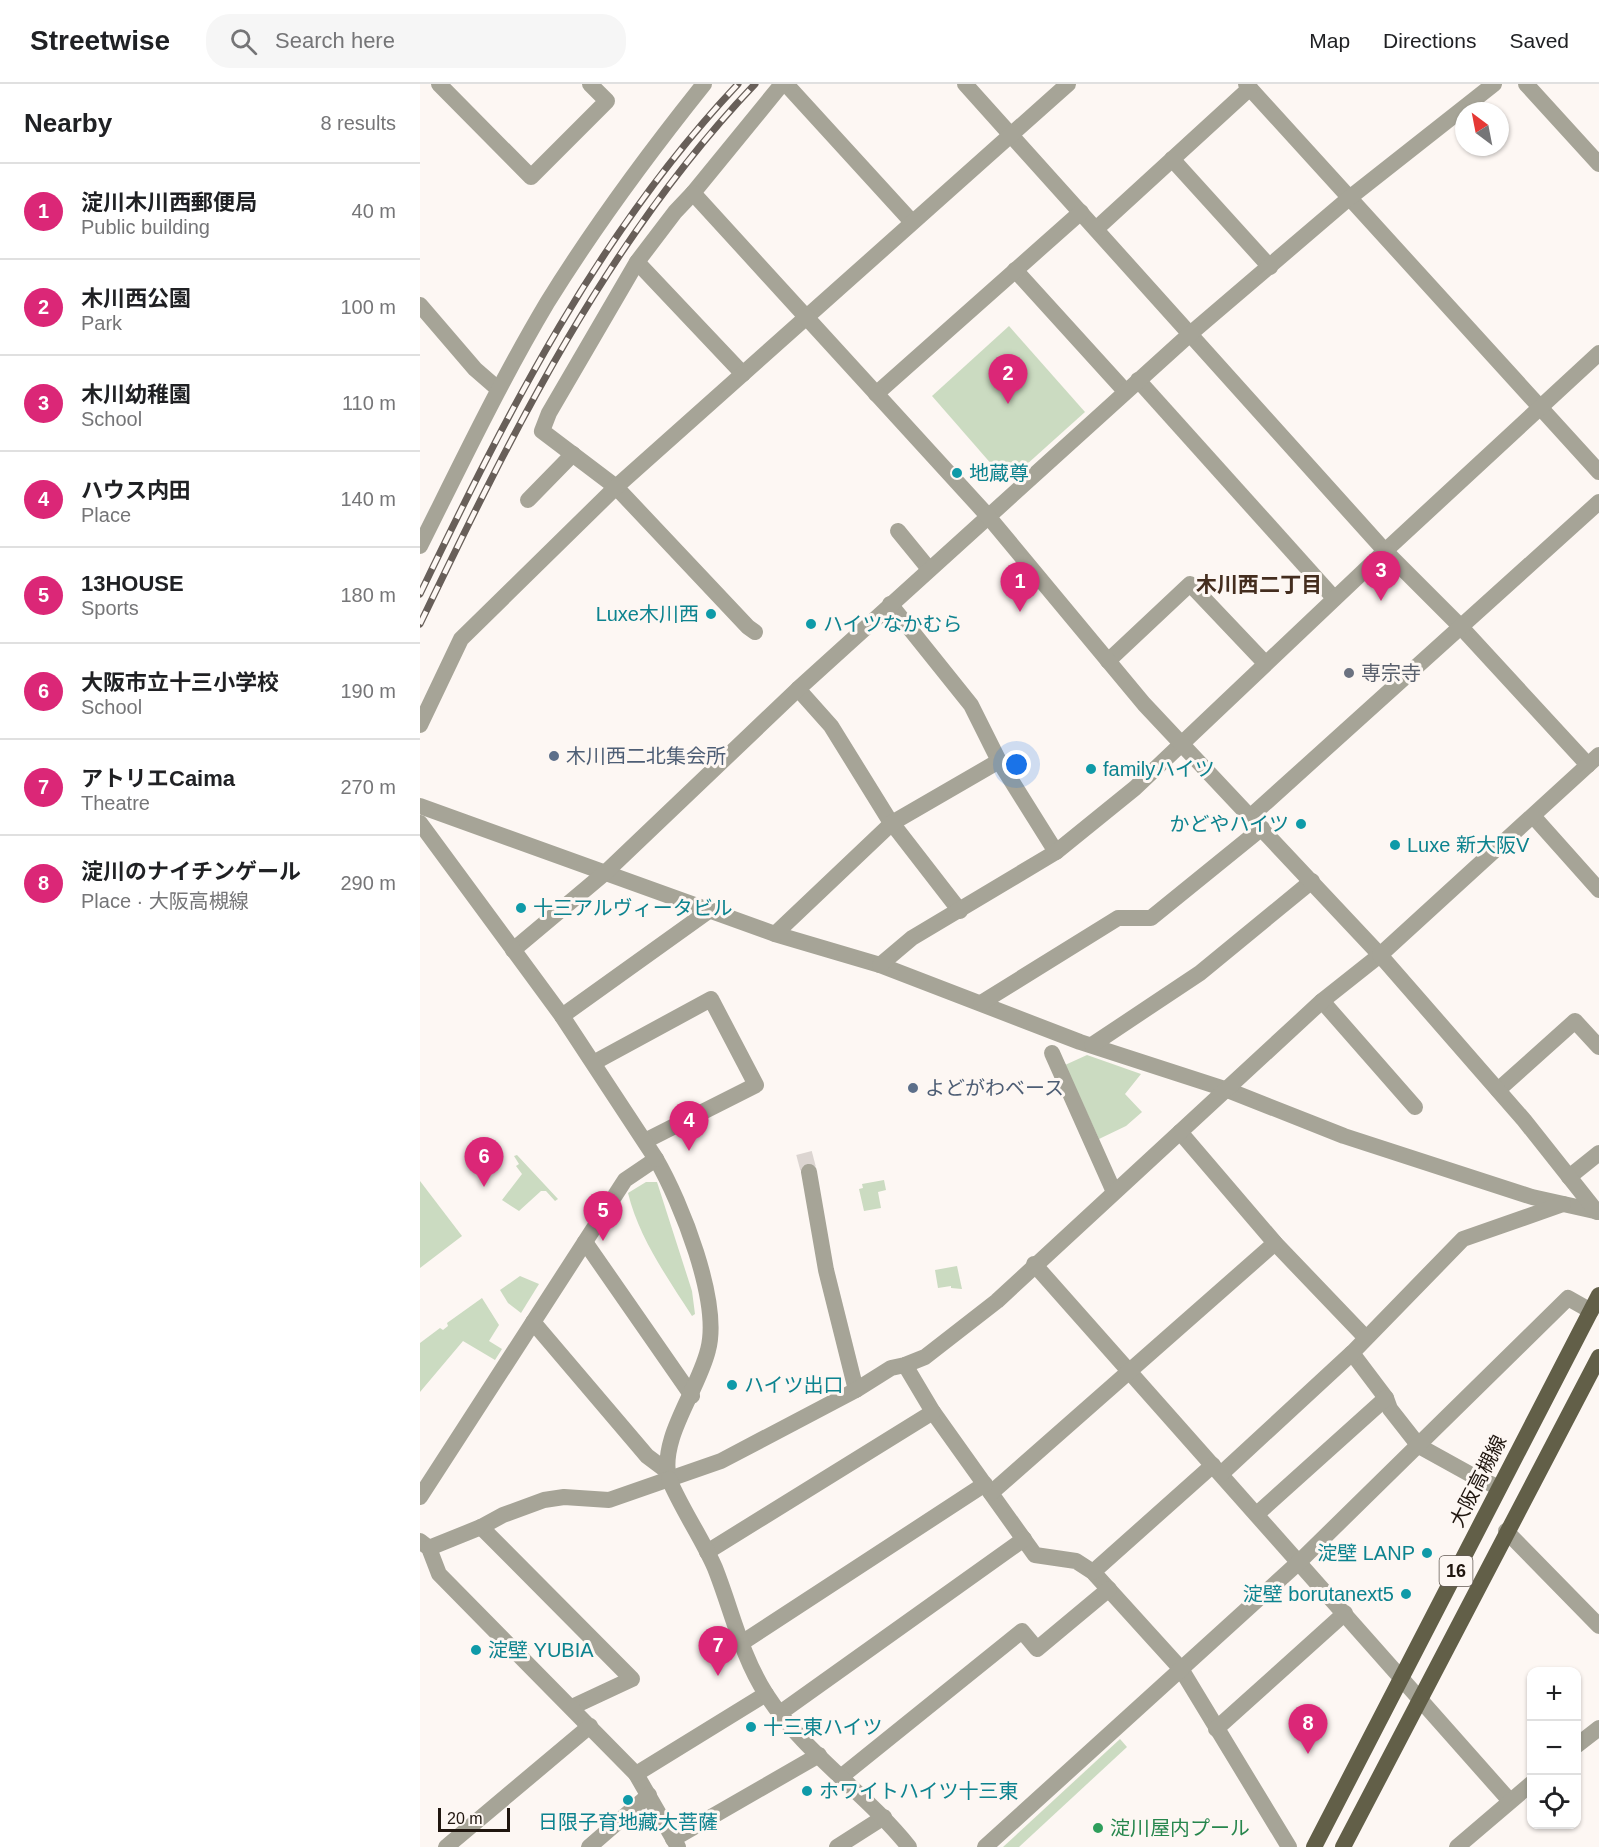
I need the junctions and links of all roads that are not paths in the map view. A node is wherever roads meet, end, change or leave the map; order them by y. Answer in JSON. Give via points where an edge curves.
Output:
{"nodes":[{"id":1,"x":439,"y":84,"type":"edge"},
{"id":2,"x":590,"y":84,"type":"edge"},
{"id":3,"x":704,"y":84,"type":"edge"},
{"id":4,"x":784,"y":84,"type":"edge"},
{"id":5,"x":965,"y":84,"type":"edge"},
{"id":6,"x":1068,"y":84,"type":"edge"},
{"id":7,"x":1494,"y":84,"type":"edge"},
{"id":8,"x":1526,"y":84,"type":"edge"},
{"id":9,"x":1248,"y":86,"type":"edge"},
{"id":10,"x":1011,"y":134,"type":"junction"},
{"id":11,"x":1172,"y":159,"type":"junction"},
{"id":12,"x":1599,"y":164,"type":"edge"},
{"id":13,"x":693,"y":193,"type":"junction"},
{"id":14,"x":1348,"y":199,"type":"junction"},
{"id":15,"x":1081,"y":212,"type":"junction"},
{"id":16,"x":912,"y":222,"type":"junction"},
{"id":17,"x":1096,"y":229,"type":"junction"},
{"id":18,"x":637,"y":262,"type":"junction"},
{"id":19,"x":1270,"y":267,"type":"junction"},
{"id":20,"x":1015,"y":270,"type":"junction"},
{"id":21,"x":420,"y":305,"type":"edge"},
{"id":22,"x":806,"y":317,"type":"junction"},
{"id":23,"x":1190,"y":334,"type":"junction"},
{"id":24,"x":1599,"y":353,"type":"edge"},
{"id":25,"x":742,"y":374,"type":"junction"},
{"id":26,"x":1138,"y":380,"type":"junction"},
{"id":27,"x":498,"y":389,"type":"junction"},
{"id":28,"x":1125,"y":392,"type":"junction"},
{"id":29,"x":876,"y":394,"type":"junction"},
{"id":30,"x":1540,"y":407,"type":"junction"},
{"id":31,"x":573,"y":454,"type":"junction"},
{"id":32,"x":1599,"y":472,"type":"edge"},
{"id":33,"x":616,"y":487,"type":"junction"},
{"id":34,"x":528,"y":500,"type":"dead end"},
{"id":35,"x":1599,"y":502,"type":"edge"},
{"id":36,"x":987,"y":515,"type":"junction"},
{"id":37,"x":898,"y":531,"type":"dead end"},
{"id":38,"x":420,"y":546,"type":"edge"},
{"id":39,"x":1385,"y":551,"type":"junction"},
{"id":40,"x":929,"y":569,"type":"junction"},
{"id":41,"x":1334,"y":598,"type":"junction"},
{"id":42,"x":890,"y":604,"type":"junction"},
{"id":43,"x":1460,"y":626,"type":"junction"},
{"id":44,"x":755,"y":632,"type":"dead end"},
{"id":45,"x":1108,"y":661,"type":"junction"},
{"id":46,"x":1265,"y":663,"type":"junction"},
{"id":47,"x":798,"y":689,"type":"junction"},
{"id":48,"x":420,"y":725,"type":"edge"},
{"id":49,"x":1182,"y":741,"type":"junction"},
{"id":50,"x":1594,"y":760,"type":"edge"},
{"id":51,"x":999,"y":761,"type":"junction"},
{"id":52,"x":420,"y":806,"type":"edge"},
{"id":53,"x":1533,"y":816,"type":"junction"},
{"id":54,"x":1256,"y":822,"type":"junction"},
{"id":55,"x":420,"y":823,"type":"edge"},
{"id":56,"x":892,"y":823,"type":"junction"},
{"id":57,"x":1056,"y":852,"type":"junction"},
{"id":58,"x":606,"y":872,"type":"junction"},
{"id":59,"x":1312,"y":882,"type":"junction"},
{"id":60,"x":1599,"y":890,"type":"edge"},
{"id":61,"x":710,"y":910,"type":"junction"},
{"id":62,"x":960,"y":911,"type":"junction"},
{"id":63,"x":775,"y":934,"type":"junction"},
{"id":64,"x":513,"y":950,"type":"junction"},
{"id":65,"x":1380,"y":955,"type":"junction"},
{"id":66,"x":880,"y":965,"type":"junction"},
{"id":67,"x":1322,"y":1001,"type":"junction"},
{"id":68,"x":981,"y":1003,"type":"junction"},
{"id":69,"x":562,"y":1016,"type":"junction"},
{"id":70,"x":1092,"y":1046,"type":"junction"},
{"id":71,"x":1599,"y":1047,"type":"edge"},
{"id":72,"x":1052,"y":1053,"type":"dead end"},
{"id":73,"x":595,"y":1062,"type":"junction"},
{"id":74,"x":1225,"y":1089,"type":"junction"},
{"id":75,"x":1498,"y":1090,"type":"junction"},
{"id":76,"x":1415,"y":1107,"type":"dead end"},
{"id":77,"x":1180,"y":1132,"type":"junction"},
{"id":78,"x":645,"y":1141,"type":"junction"},
{"id":79,"x":1599,"y":1154,"type":"edge"},
{"id":80,"x":656,"y":1159,"type":"junction"},
{"id":81,"x":809,"y":1172,"type":"tunnel mouth"},
{"id":82,"x":1569,"y":1177,"type":"junction"},
{"id":83,"x":1114,"y":1192,"type":"junction"},
{"id":84,"x":1563,"y":1204,"type":"junction"},
{"id":85,"x":1598,"y":1212,"type":"edge"},
{"id":86,"x":585,"y":1242,"type":"junction"},
{"id":87,"x":1275,"y":1243,"type":"junction"},
{"id":88,"x":1034,"y":1264,"type":"junction"},
{"id":89,"x":1599,"y":1295,"type":"edge"},
{"id":90,"x":1591,"y":1311,"type":"junction"},
{"id":91,"x":533,"y":1322,"type":"junction"},
{"id":92,"x":1366,"y":1338,"type":"junction"},
{"id":93,"x":1352,"y":1353,"type":"junction"},
{"id":94,"x":1599,"y":1357,"type":"edge"},
{"id":95,"x":905,"y":1365,"type":"junction"},
{"id":96,"x":1130,"y":1372,"type":"junction"},
{"id":97,"x":856,"y":1390,"type":"junction"},
{"id":98,"x":692,"y":1396,"type":"junction"},
{"id":99,"x":1386,"y":1398,"type":"junction"},
{"id":100,"x":933,"y":1412,"type":"junction"},
{"id":101,"x":1419,"y":1446,"type":"junction"},
{"id":102,"x":1217,"y":1469,"type":"junction"},
{"id":103,"x":668,"y":1475,"type":"junction"},
{"id":104,"x":1498,"y":1487,"type":"junction"},
{"id":105,"x":988,"y":1489,"type":"junction"},
{"id":106,"x":420,"y":1497,"type":"edge"},
{"id":107,"x":1257,"y":1514,"type":"junction"},
{"id":108,"x":481,"y":1527,"type":"junction"},
{"id":109,"x":1506,"y":1531,"type":"junction"},
{"id":110,"x":1024,"y":1539,"type":"junction"},
{"id":111,"x":424,"y":1545,"type":"edge"},
{"id":112,"x":707,"y":1552,"type":"junction"},
{"id":113,"x":1299,"y":1562,"type":"junction"},
{"id":114,"x":1093,"y":1572,"type":"junction"},
{"id":115,"x":1109,"y":1589,"type":"junction"},
{"id":116,"x":1346,"y":1613,"type":"junction"},
{"id":117,"x":1599,"y":1626,"type":"edge"},
{"id":118,"x":740,"y":1644,"type":"junction"},
{"id":119,"x":1180,"y":1669,"type":"junction"},
{"id":120,"x":1402,"y":1677,"type":"junction"},
{"id":121,"x":766,"y":1694,"type":"junction"},
{"id":122,"x":1420,"y":1697,"type":"junction"},
{"id":123,"x":572,"y":1707,"type":"junction"},
{"id":124,"x":780,"y":1713,"type":"junction"},
{"id":125,"x":590,"y":1726,"type":"junction"},
{"id":126,"x":1599,"y":1728,"type":"edge"},
{"id":127,"x":1216,"y":1729,"type":"junction"},
{"id":128,"x":1581,"y":1742,"type":"edge"},
{"id":129,"x":819,"y":1755,"type":"junction"},
{"id":130,"x":636,"y":1774,"type":"junction"},
{"id":131,"x":842,"y":1776,"type":"junction"},
{"id":132,"x":1527,"y":1787,"type":"edge"},
{"id":133,"x":649,"y":1795,"type":"junction"},
{"id":134,"x":1510,"y":1801,"type":"junction"},
{"id":135,"x":884,"y":1817,"type":"junction"},
{"id":136,"x":676,"y":1843,"type":"edge"},
{"id":137,"x":446,"y":1847,"type":"edge"},
{"id":138,"x":589,"y":1847,"type":"edge"},
{"id":139,"x":837,"y":1847,"type":"edge"},
{"id":140,"x":909,"y":1847,"type":"edge"},
{"id":141,"x":985,"y":1847,"type":"edge"},
{"id":142,"x":1289,"y":1847,"type":"edge"},
{"id":143,"x":1314,"y":1847,"type":"edge"},
{"id":144,"x":1343,"y":1847,"type":"edge"},
{"id":145,"x":1457,"y":1847,"type":"edge"}],
"edges":[{"from":1,"to":2,"type":"street","via":[[531,177],[607,101]]},
{"from":3,"to":27,"type":"street","via":[[652,148],[554,293]]},
{"from":4,"to":13,"type":"street"},
{"from":4,"to":16,"type":"street"},
{"from":5,"to":10,"type":"street"},
{"from":6,"to":10,"type":"street"},
{"from":7,"to":14,"type":"street"},
{"from":8,"to":12,"type":"street"},
{"from":9,"to":11,"type":"street"},
{"from":9,"to":14,"type":"street"},
{"from":10,"to":15,"type":"street"},
{"from":10,"to":16,"type":"street"},
{"from":11,"to":17,"type":"street"},
{"from":11,"to":19,"type":"street"},
{"from":13,"to":18,"type":"street"},
{"from":13,"to":22,"type":"street"},
{"from":14,"to":19,"type":"street"},
{"from":14,"to":30,"type":"street"},
{"from":15,"to":17,"type":"street"},
{"from":15,"to":20,"type":"street"},
{"from":16,"to":22,"type":"street"},
{"from":17,"to":23,"type":"street"},
{"from":18,"to":25,"type":"street"},
{"from":18,"to":31,"type":"street","via":[[549,413],[543,431]]},
{"from":19,"to":23,"type":"street"},
{"from":20,"to":28,"type":"street"},
{"from":20,"to":29,"type":"street"},
{"from":21,"to":27,"type":"street","via":[[475,369]]},
{"from":22,"to":25,"type":"street"},
{"from":22,"to":29,"type":"street"},
{"from":23,"to":26,"type":"street"},
{"from":23,"to":39,"type":"street"},
{"from":24,"to":30,"type":"street"},
{"from":25,"to":33,"type":"street"},
{"from":26,"to":28,"type":"street"},
{"from":26,"to":41,"type":"street"},
{"from":27,"to":38,"type":"street"},
{"from":28,"to":36,"type":"street"},
{"from":29,"to":36,"type":"street"},
{"from":30,"to":32,"type":"street"},
{"from":30,"to":39,"type":"street"},
{"from":31,"to":33,"type":"street"},
{"from":31,"to":34,"type":"street"},
{"from":33,"to":44,"type":"street"},
{"from":33,"to":48,"type":"street","via":[[460,639]]},
{"from":35,"to":43,"type":"street"},
{"from":36,"to":40,"type":"street"},
{"from":36,"to":45,"type":"street"},
{"from":37,"to":40,"type":"street"},
{"from":39,"to":41,"type":"street"},
{"from":39,"to":43,"type":"street"},
{"from":40,"to":42,"type":"street"},
{"from":41,"to":46,"type":"street"},
{"from":42,"to":47,"type":"street"},
{"from":42,"to":51,"type":"street","via":[[972,705]]},
{"from":43,"to":50,"type":"street"},
{"from":43,"to":54,"type":"street"},
{"from":45,"to":46,"type":"street","via":[[1190,584]]},
{"from":45,"to":49,"type":"street"},
{"from":46,"to":49,"type":"street"},
{"from":47,"to":56,"type":"street","via":[[831,726]]},
{"from":47,"to":58,"type":"street"},
{"from":49,"to":54,"type":"street"},
{"from":49,"to":57,"type":"street","via":[[1135,788]]},
{"from":50,"to":53,"type":"street"},
{"from":51,"to":56,"type":"street"},
{"from":51,"to":57,"type":"street"},
{"from":52,"to":58,"type":"street"},
{"from":53,"to":60,"type":"street"},
{"from":53,"to":65,"type":"street"},
{"from":54,"to":59,"type":"street"},
{"from":54,"to":68,"type":"street","via":[[1151,918],[1118,918]]},
{"from":55,"to":64,"type":"street"},
{"from":56,"to":62,"type":"street"},
{"from":56,"to":63,"type":"street"},
{"from":57,"to":62,"type":"street"},
{"from":58,"to":61,"type":"street"},
{"from":58,"to":64,"type":"street"},
{"from":59,"to":65,"type":"street"},
{"from":59,"to":70,"type":"street","via":[[1200,973]]},
{"from":61,"to":63,"type":"street"},
{"from":61,"to":69,"type":"street"},
{"from":62,"to":66,"type":"street","via":[[912,938]]},
{"from":63,"to":66,"type":"street"},
{"from":64,"to":69,"type":"street"},
{"from":65,"to":67,"type":"street"},
{"from":65,"to":75,"type":"street"},
{"from":66,"to":68,"type":"street"},
{"from":67,"to":74,"type":"street"},
{"from":67,"to":76,"type":"street"},
{"from":68,"to":70,"type":"street"},
{"from":69,"to":73,"type":"street"},
{"from":70,"to":74,"type":"street"},
{"from":71,"to":75,"type":"street","via":[[1575,1021]]},
{"from":72,"to":83,"type":"street"},
{"from":73,"to":78,"type":"street"},
{"from":73,"to":78,"type":"street","via":[[711,999],[756,1085]]},
{"from":74,"to":77,"type":"street"},
{"from":74,"to":84,"type":"street","via":[[1344,1136]]},
{"from":75,"to":82,"type":"street"},
{"from":77,"to":83,"type":"street"},
{"from":77,"to":87,"type":"street"},
{"from":78,"to":80,"type":"street"},
{"from":79,"to":82,"type":"street"},
{"from":80,"to":86,"type":"street","via":[[625,1180]]},
{"from":80,"to":98,"type":"street","via":[[679,1206],[711,1312],[708,1352]]},
{"from":81,"to":97,"type":"street","via":[[826,1270]]},
{"from":82,"to":85,"type":"street"},
{"from":83,"to":88,"type":"street"},
{"from":84,"to":85,"type":"street"},
{"from":84,"to":92,"type":"street","via":[[1463,1239]]},
{"from":86,"to":91,"type":"street"},
{"from":86,"to":98,"type":"street"},
{"from":87,"to":92,"type":"street"},
{"from":87,"to":96,"type":"street"},
{"from":88,"to":95,"type":"street","via":[[997,1301],[925,1357]]},
{"from":88,"to":96,"type":"street"},
{"from":89,"to":90,"type":"main road","name":"大阪高槻線","number":"16"},
{"from":90,"to":101,"type":"street","via":[[1568,1298]]},
{"from":90,"to":104,"type":"main road","name":"大阪高槻線","number":"16"},
{"from":91,"to":103,"type":"street","via":[[647,1456]]},
{"from":91,"to":106,"type":"street"},
{"from":92,"to":93,"type":"street"},
{"from":93,"to":99,"type":"street"},
{"from":93,"to":102,"type":"street"},
{"from":94,"to":109,"type":"main road","number":"16"},
{"from":95,"to":97,"type":"street","via":[[891,1368]]},
{"from":95,"to":100,"type":"street"},
{"from":96,"to":102,"type":"street"},
{"from":96,"to":105,"type":"street"},
{"from":97,"to":103,"type":"street","via":[[721,1461]]},
{"from":98,"to":103,"type":"street","via":[[668,1450]]},
{"from":99,"to":101,"type":"street","via":[[1390,1410]]},
{"from":99,"to":107,"type":"street"},
{"from":100,"to":105,"type":"street"},
{"from":100,"to":112,"type":"street"},
{"from":101,"to":104,"type":"street"},
{"from":101,"to":113,"type":"street"},
{"from":102,"to":107,"type":"street"},
{"from":102,"to":114,"type":"street"},
{"from":103,"to":108,"type":"street","via":[[609,1500],[544,1500]]},
{"from":103,"to":112,"type":"street"},
{"from":104,"to":120,"type":"main road","name":"大阪高槻線","number":"16"},
{"from":105,"to":110,"type":"street"},
{"from":105,"to":118,"type":"street"},
{"from":107,"to":113,"type":"street"},
{"from":108,"to":111,"type":"street"},
{"from":108,"to":123,"type":"street","via":[[632,1679]]},
{"from":109,"to":117,"type":"street"},
{"from":109,"to":122,"type":"main road","number":"16"},
{"from":110,"to":114,"type":"street","via":[[1035,1555],[1076,1561]]},
{"from":110,"to":124,"type":"street"},
{"from":111,"to":123,"type":"street","via":[[439,1574]]},
{"from":112,"to":118,"type":"street"},
{"from":113,"to":116,"type":"street"},
{"from":113,"to":119,"type":"street"},
{"from":114,"to":115,"type":"street"},
{"from":115,"to":119,"type":"street"},
{"from":115,"to":131,"type":"street","via":[[1037,1649],[1022,1631]]},
{"from":116,"to":120,"type":"street"},
{"from":116,"to":127,"type":"street"},
{"from":118,"to":121,"type":"street"},
{"from":119,"to":127,"type":"street"},
{"from":119,"to":141,"type":"street"},
{"from":120,"to":122,"type":"street"},
{"from":120,"to":143,"type":"main road","name":"大阪高槻線","number":"16"},
{"from":121,"to":124,"type":"street"},
{"from":121,"to":130,"type":"street"},
{"from":122,"to":134,"type":"street"},
{"from":122,"to":144,"type":"main road","number":"16"},
{"from":123,"to":125,"type":"street"},
{"from":124,"to":129,"type":"street"},
{"from":125,"to":130,"type":"street"},
{"from":125,"to":137,"type":"street"},
{"from":126,"to":128,"type":"street"},
{"from":127,"to":142,"type":"street"},
{"from":129,"to":131,"type":"street"},
{"from":129,"to":136,"type":"street"},
{"from":130,"to":133,"type":"street"},
{"from":131,"to":135,"type":"street"},
{"from":132,"to":134,"type":"street"},
{"from":133,"to":136,"type":"street"},
{"from":133,"to":138,"type":"street"},
{"from":134,"to":145,"type":"street"},
{"from":135,"to":139,"type":"street"},
{"from":135,"to":140,"type":"street"}]}
